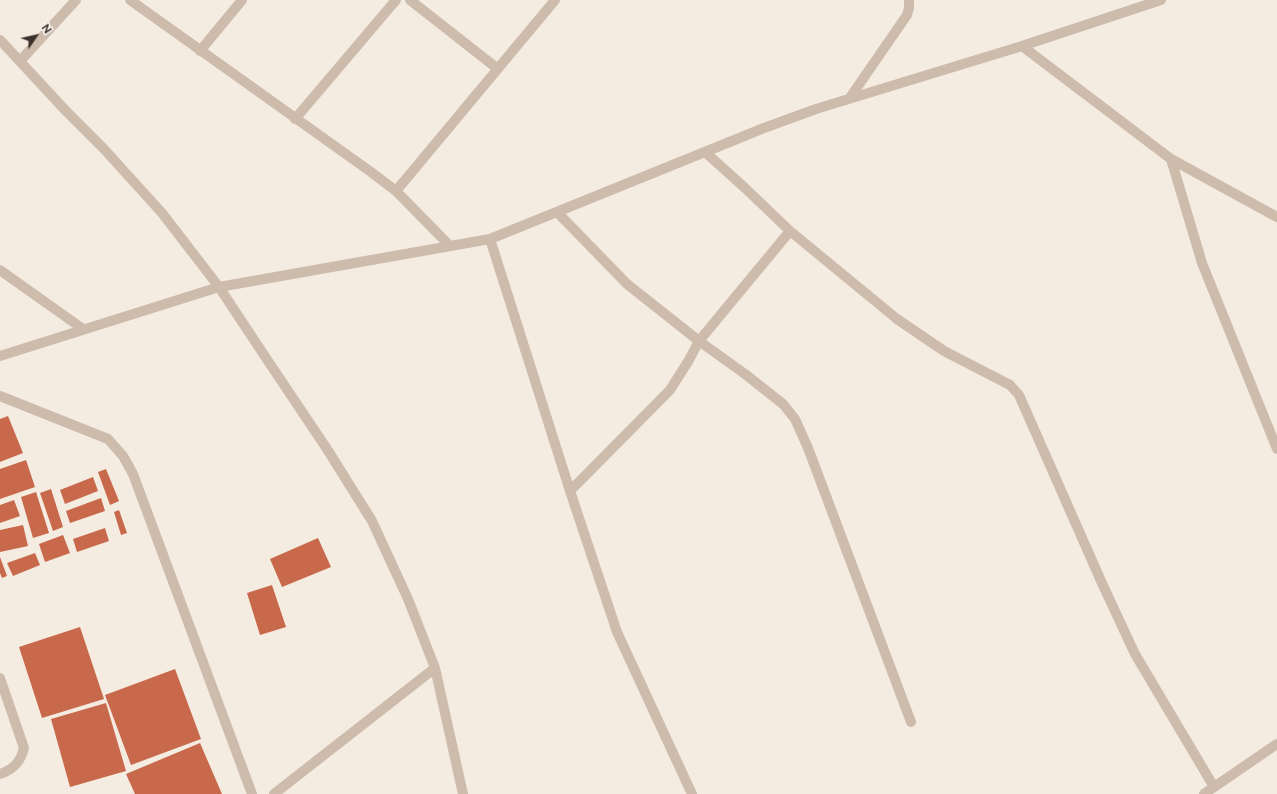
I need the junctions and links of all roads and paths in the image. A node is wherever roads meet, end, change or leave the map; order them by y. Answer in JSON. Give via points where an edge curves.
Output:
{"nodes":[{"id":1,"x":76,"y":0,"type":"edge"},
{"id":2,"x":130,"y":0,"type":"edge"},
{"id":3,"x":242,"y":0,"type":"edge"},
{"id":4,"x":396,"y":0,"type":"edge"},
{"id":5,"x":410,"y":0,"type":"edge"},
{"id":6,"x":555,"y":0,"type":"edge"},
{"id":7,"x":909,"y":0,"type":"edge"},
{"id":8,"x":1161,"y":0,"type":"edge"},
{"id":9,"x":0,"y":40,"type":"edge"},
{"id":10,"x":1022,"y":46,"type":"junction"},
{"id":11,"x":200,"y":51,"type":"junction"},
{"id":12,"x":20,"y":61,"type":"junction"},
{"id":13,"x":498,"y":69,"type":"junction"},
{"id":14,"x":849,"y":99,"type":"junction"},
{"id":15,"x":295,"y":119,"type":"junction"},
{"id":16,"x":705,"y":152,"type":"junction"},
{"id":17,"x":1172,"y":159,"type":"junction"},
{"id":18,"x":396,"y":191,"type":"junction"},
{"id":19,"x":557,"y":212,"type":"junction"},
{"id":20,"x":1277,"y":217,"type":"edge"},
{"id":21,"x":790,"y":231,"type":"junction"},
{"id":22,"x":490,"y":238,"type":"junction"},
{"id":23,"x":450,"y":246,"type":"junction"},
{"id":24,"x":0,"y":270,"type":"edge"},
{"id":25,"x":220,"y":287,"type":"junction"},
{"id":26,"x":83,"y":329,"type":"junction"},
{"id":27,"x":698,"y":341,"type":"junction"},
{"id":28,"x":0,"y":356,"type":"edge"},
{"id":29,"x":0,"y":396,"type":"edge"},
{"id":30,"x":1277,"y":449,"type":"edge"},
{"id":31,"x":570,"y":491,"type":"junction"},
{"id":32,"x":435,"y":668,"type":"junction"},
{"id":33,"x":0,"y":678,"type":"edge"},
{"id":34,"x":911,"y":722,"type":"dead end"},
{"id":35,"x":1277,"y":744,"type":"edge"},
{"id":36,"x":0,"y":774,"type":"edge"},
{"id":37,"x":1214,"y":787,"type":"junction"},
{"id":38,"x":252,"y":794,"type":"edge"},
{"id":39,"x":274,"y":794,"type":"edge"},
{"id":40,"x":463,"y":794,"type":"edge"},
{"id":41,"x":692,"y":794,"type":"edge"},
{"id":42,"x":1204,"y":794,"type":"edge"}],
"edges":[{"from":1,"to":12,"type":"street"},
{"from":2,"to":11,"type":"street"},
{"from":3,"to":11,"type":"street"},
{"from":4,"to":15,"type":"street"},
{"from":5,"to":13,"type":"street"},
{"from":6,"to":13,"type":"street"},
{"from":7,"to":14,"type":"street","via":[[907,16]]},
{"from":8,"to":10,"type":"street"},
{"from":9,"to":12,"type":"street"},
{"from":10,"to":14,"type":"street"},
{"from":10,"to":17,"type":"street"},
{"from":11,"to":15,"type":"street"},
{"from":12,"to":25,"type":"street","via":[[162,213]]},
{"from":13,"to":18,"type":"street"},
{"from":14,"to":16,"type":"street"},
{"from":15,"to":18,"type":"street"},
{"from":16,"to":19,"type":"street"},
{"from":16,"to":21,"type":"street"},
{"from":17,"to":20,"type":"street"},
{"from":17,"to":30,"type":"street","via":[[1202,263]]},
{"from":18,"to":23,"type":"street"},
{"from":19,"to":22,"type":"street"},
{"from":19,"to":27,"type":"street","via":[[627,284]]},
{"from":21,"to":27,"type":"street"},
{"from":21,"to":37,"type":"street","via":[[896,318],[944,351],[1010,385],[1019,395],[1135,654]]},
{"from":22,"to":23,"type":"street"},
{"from":22,"to":31,"type":"street"},
{"from":23,"to":25,"type":"street"},
{"from":24,"to":26,"type":"street"},
{"from":25,"to":26,"type":"street"},
{"from":25,"to":32,"type":"street","via":[[372,522],[408,599]]},
{"from":26,"to":28,"type":"street"},
{"from":27,"to":31,"type":"street","via":[[690,360],[670,390]]},
{"from":27,"to":34,"type":"street","via":[[783,404],[795,420],[808,448]]},
{"from":29,"to":38,"type":"street","via":[[108,439],[124,456],[133,474]]},
{"from":31,"to":41,"type":"street","via":[[617,632]]},
{"from":32,"to":39,"type":"street"},
{"from":32,"to":40,"type":"street"},
{"from":33,"to":36,"type":"street","via":[[24,748],[17,764]]},
{"from":35,"to":37,"type":"street"},
{"from":37,"to":42,"type":"street"}]}
